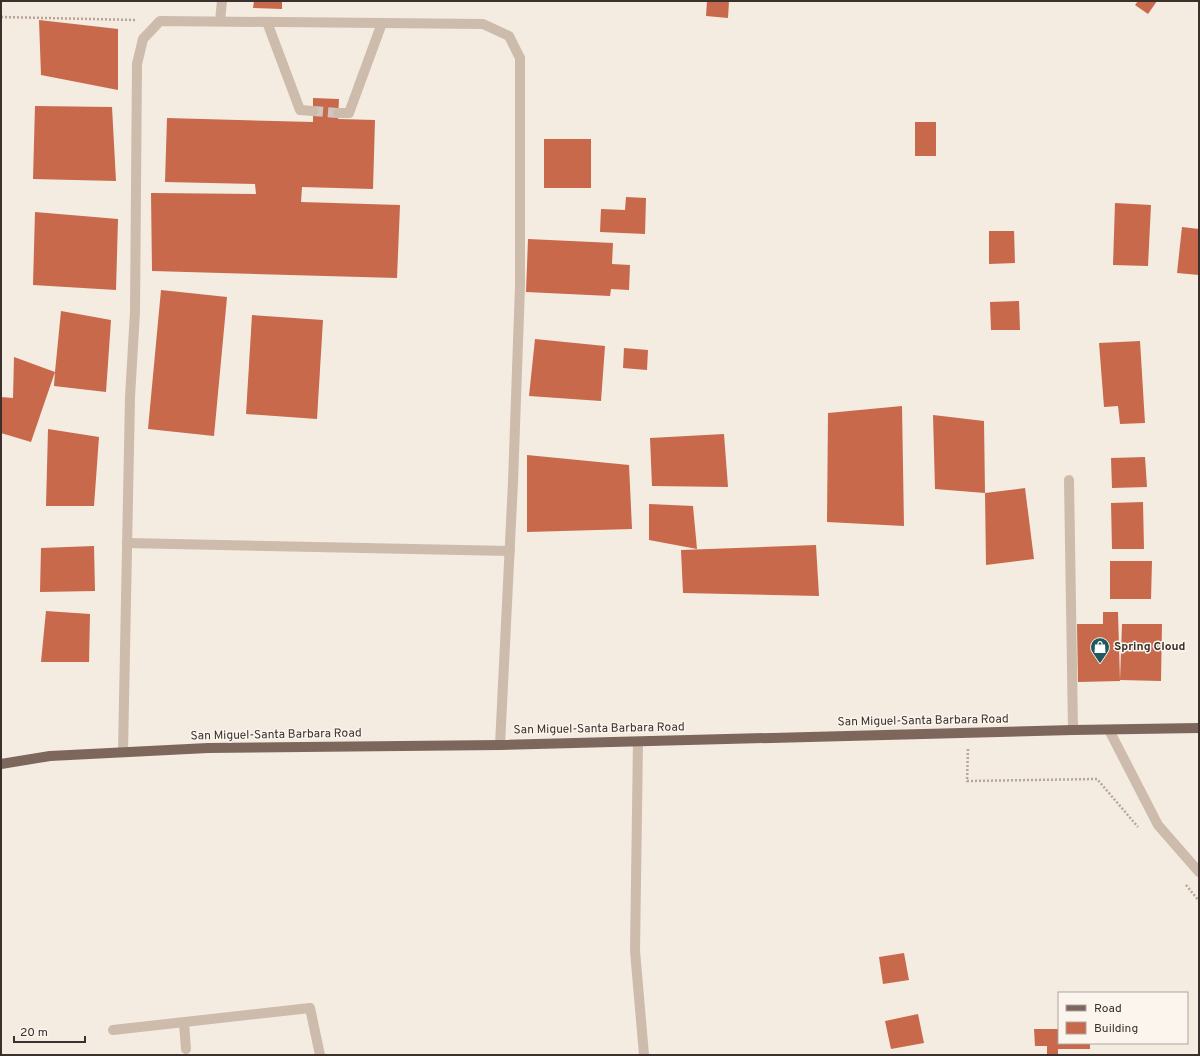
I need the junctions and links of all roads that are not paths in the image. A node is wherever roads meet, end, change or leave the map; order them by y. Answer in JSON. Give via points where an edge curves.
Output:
{"nodes":[{"id":1,"x":222,"y":1,"type":"edge"},
{"id":2,"x":220,"y":21,"type":"junction"},
{"id":3,"x":267,"y":22,"type":"junction"},
{"id":4,"x":382,"y":23,"type":"junction"},
{"id":5,"x":313,"y":111,"type":"tunnel mouth"},
{"id":6,"x":338,"y":113,"type":"tunnel mouth"},
{"id":7,"x":1069,"y":480,"type":"dead end"},
{"id":8,"x":127,"y":543,"type":"junction"},
{"id":9,"x":510,"y":551,"type":"junction"},
{"id":10,"x":1199,"y":728,"type":"edge"},
{"id":11,"x":1073,"y":730,"type":"junction"},
{"id":12,"x":1109,"y":730,"type":"junction"},
{"id":13,"x":638,"y":742,"type":"junction"},
{"id":14,"x":500,"y":745,"type":"junction"},
{"id":15,"x":123,"y":752,"type":"junction"},
{"id":16,"x":1,"y":764,"type":"edge"},
{"id":17,"x":1199,"y":872,"type":"edge"},
{"id":18,"x":184,"y":1023,"type":"junction"},
{"id":19,"x":113,"y":1030,"type":"dead end"},
{"id":20,"x":186,"y":1050,"type":"dead end"},
{"id":21,"x":320,"y":1055,"type":"edge"},
{"id":22,"x":644,"y":1055,"type":"edge"}],
"edges":[{"from":1,"to":2,"type":"street"},
{"from":2,"to":3,"type":"street"},
{"from":2,"to":8,"type":"street","via":[[160,21],[143,39],[137,64],[135,312],[130,397]]},
{"from":3,"to":4,"type":"street"},
{"from":3,"to":5,"type":"street","via":[[300,110]]},
{"from":4,"to":6,"type":"street","via":[[349,113]]},
{"from":4,"to":9,"type":"street","via":[[483,24],[509,36],[520,58],[520,286]]},
{"from":7,"to":11,"type":"street"},
{"from":8,"to":9,"type":"street"},
{"from":8,"to":15,"type":"street"},
{"from":9,"to":14,"type":"street"},
{"from":10,"to":12,"type":"main road","name":"San Miguel-Santa Barbara Road"},
{"from":11,"to":12,"type":"main road","name":"San Miguel-Santa Barbara Road"},
{"from":11,"to":13,"type":"main road","name":"San Miguel-Santa Barbara Road"},
{"from":12,"to":17,"type":"street","via":[[1158,824]]},
{"from":13,"to":14,"type":"main road","name":"San Miguel-Santa Barbara Road"},
{"from":13,"to":22,"type":"street","via":[[635,951]]},
{"from":14,"to":15,"type":"main road","name":"San Miguel-Santa Barbara Road","via":[[208,748]]},
{"from":15,"to":16,"type":"main road","name":"San Miguel-Santa Barbara Road","via":[[50,756]]},
{"from":18,"to":19,"type":"street"},
{"from":18,"to":20,"type":"street"},
{"from":18,"to":21,"type":"street","via":[[310,1008]]}]}
